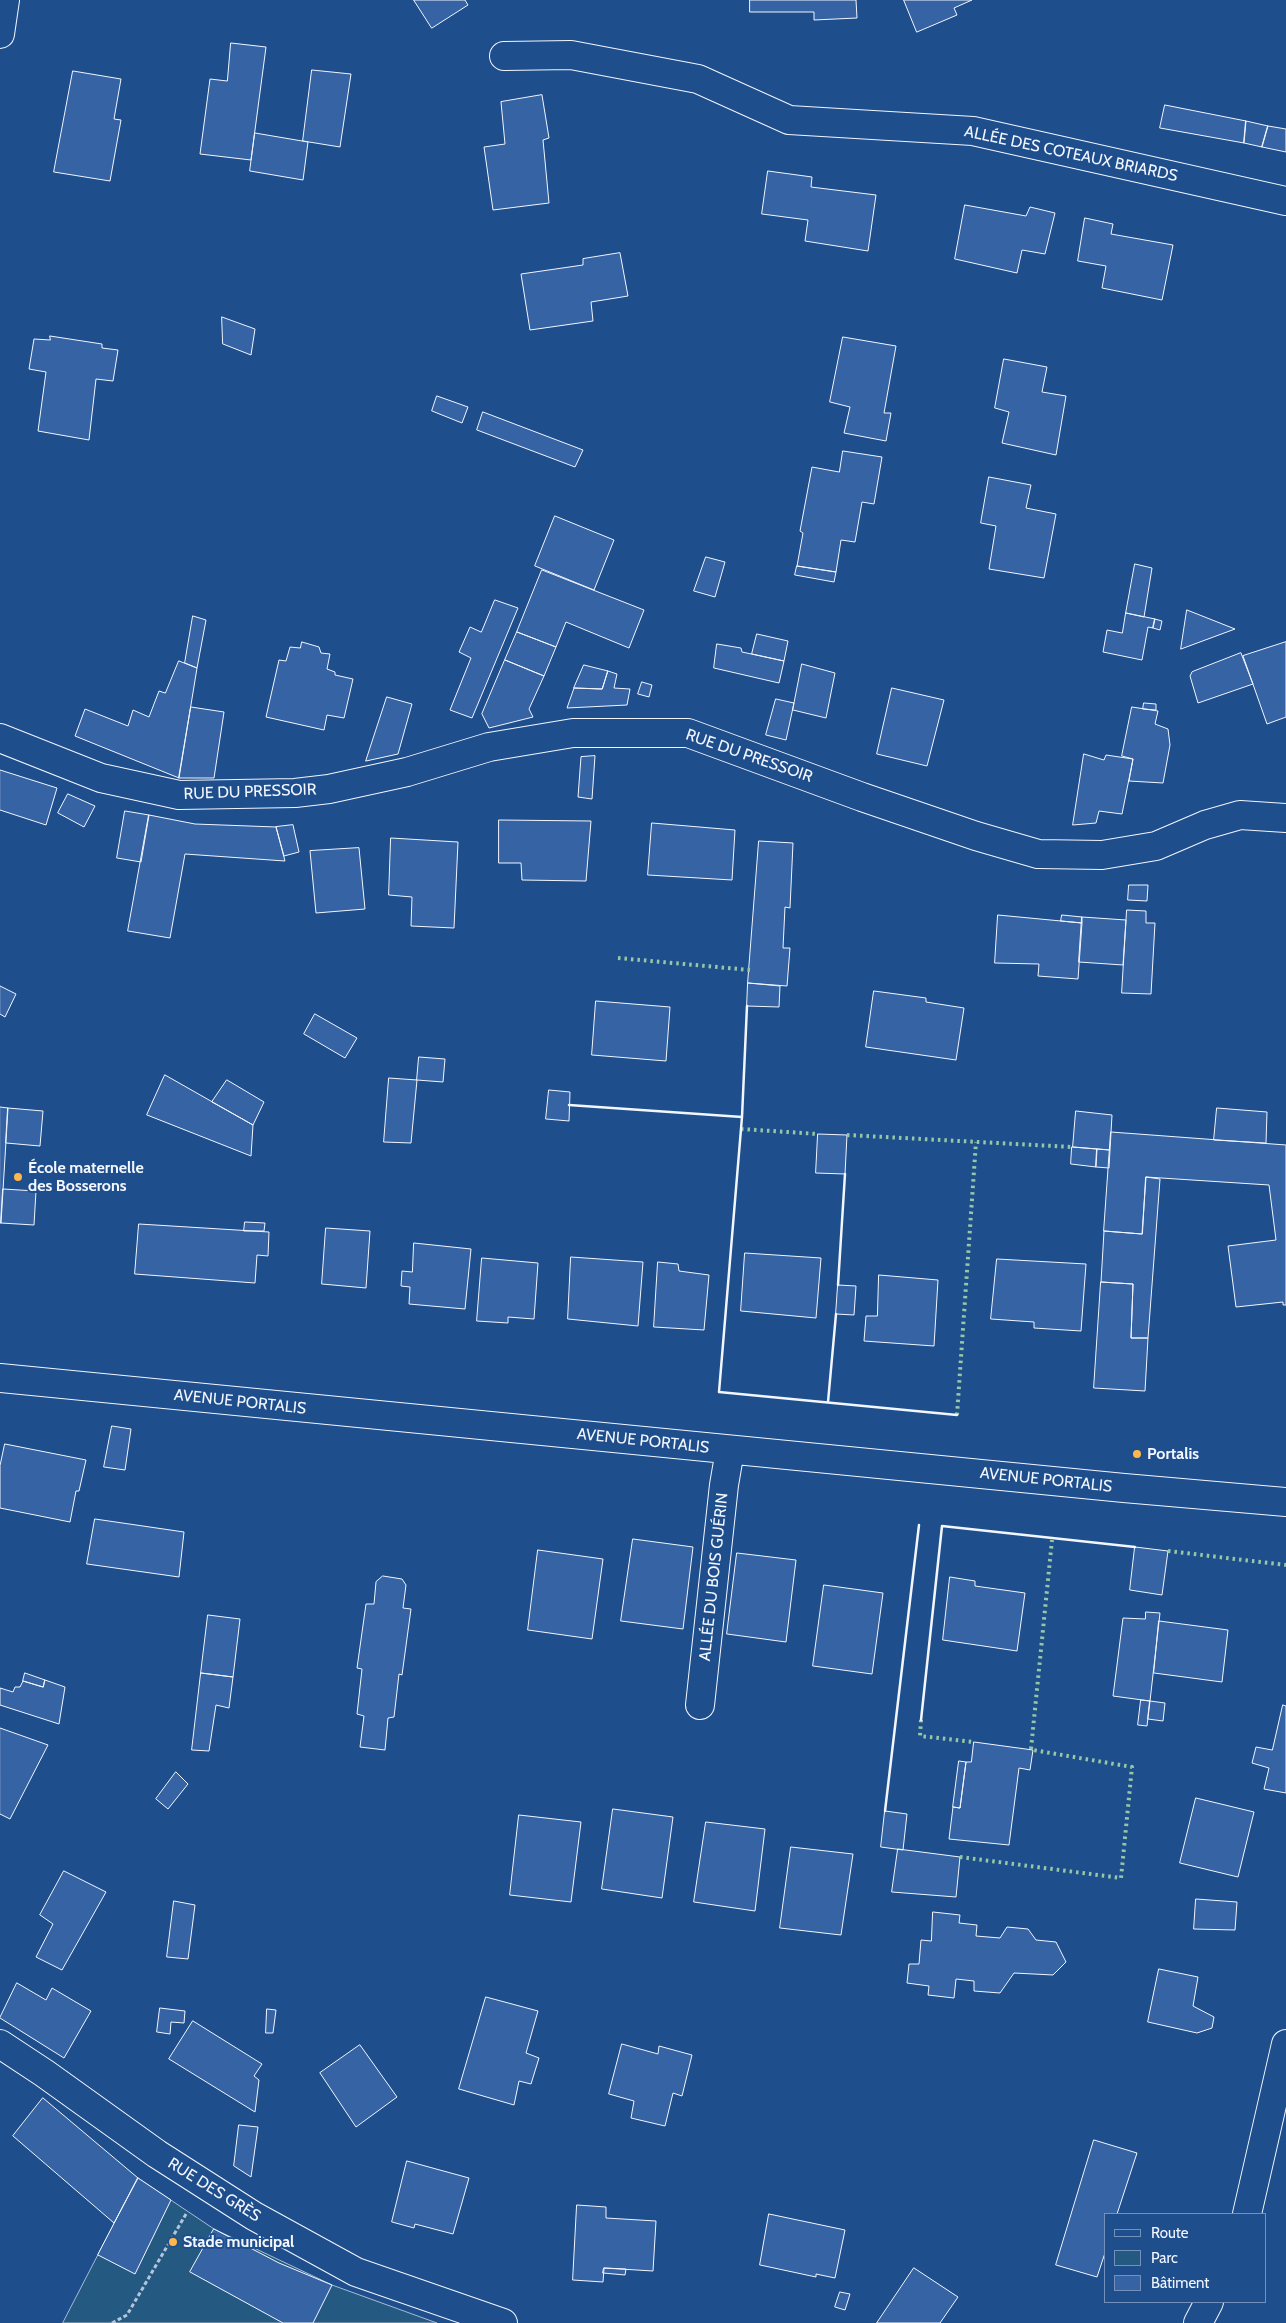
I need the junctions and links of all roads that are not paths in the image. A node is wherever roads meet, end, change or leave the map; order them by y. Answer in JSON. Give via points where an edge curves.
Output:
{"nodes":[{"id":1,"x":5,"y":0,"type":"edge"},
{"id":2,"x":0,"y":34,"type":"edge"},
{"id":3,"x":504,"y":56,"type":"dead end"},
{"id":4,"x":1286,"y":201,"type":"edge"},
{"id":5,"x":0,"y":738,"type":"edge"},
{"id":6,"x":1286,"y":818,"type":"edge"},
{"id":7,"x":1286,"y":838,"type":"edge"},
{"id":8,"x":0,"y":1378,"type":"edge"},
{"id":9,"x":730,"y":1450,"type":"junction"},
{"id":10,"x":1286,"y":1502,"type":"edge"},
{"id":11,"x":700,"y":1706,"type":"dead end"},
{"id":12,"x":0,"y":2044,"type":"edge"},
{"id":13,"x":1286,"y":2044,"type":"edge"},
{"id":14,"x":1247,"y":2213,"type":"edge"},
{"id":15,"x":1208,"y":2303,"type":"edge"},
{"id":16,"x":503,"y":2323,"type":"edge"},
{"id":17,"x":1198,"y":2323,"type":"edge"}],
"edges":[{"from":1,"to":2,"type":"street"},
{"from":3,"to":4,"type":"street","name":"ALLÉE DES COTEAUX BRIARDS","via":[[570,55],[698,79],[789,120],[973,131]]},
{"from":5,"to":6,"type":"street","name":"RUE DU PRESSOIR","via":[[101,778],[179,795],[295,793],[329,789],[407,772],[489,747],[573,733],[688,732],[862,797],[1038,854],[1102,855],[1156,846],[1205,825],[1240,815]]},
{"from":6,"to":7,"type":"street"},
{"from":8,"to":9,"type":"street","name":"AVENUE PORTALIS"},
{"from":9,"to":10,"type":"street","name":"AVENUE PORTALIS"},
{"from":9,"to":11,"type":"street","name":"ALLÉE DU BOIS GUÉRIN"},
{"from":12,"to":16,"type":"street","name":"RUE DES GRÈS","via":[[254,2216],[356,2272]]},
{"from":13,"to":14,"type":"street"},
{"from":15,"to":17,"type":"street"}]}
